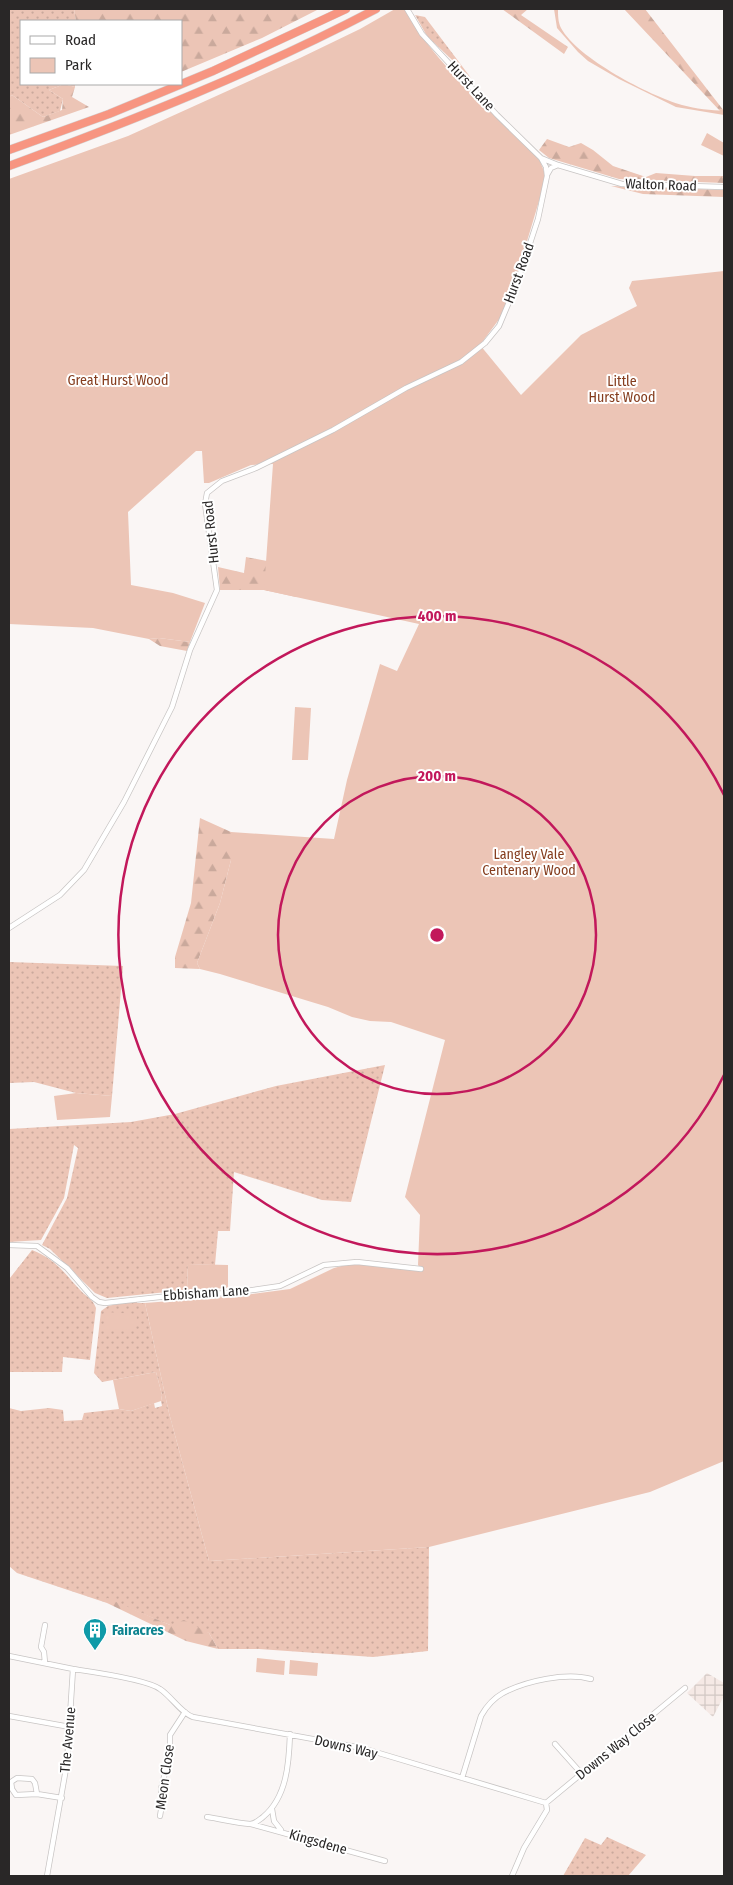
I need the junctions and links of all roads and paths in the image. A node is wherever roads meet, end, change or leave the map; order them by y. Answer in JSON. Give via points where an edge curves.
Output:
{"nodes":[{"id":1,"x":346,"y":9,"type":"edge"},
{"id":2,"x":376,"y":9,"type":"edge"},
{"id":3,"x":407,"y":9,"type":"edge"},
{"id":4,"x":182,"y":84,"type":"edge"},
{"id":5,"x":179,"y":85,"type":"edge"},
{"id":6,"x":9,"y":150,"type":"edge"},
{"id":7,"x":541,"y":158,"type":"junction"},
{"id":8,"x":558,"y":165,"type":"junction"},
{"id":9,"x":9,"y":166,"type":"edge"},
{"id":10,"x":547,"y":176,"type":"junction"},
{"id":11,"x":724,"y":187,"type":"edge"},
{"id":12,"x":9,"y":928,"type":"edge"},
{"id":13,"x":9,"y":1245,"type":"edge"},
{"id":14,"x":421,"y":1269,"type":"dead end"},
{"id":15,"x":45,"y":1625,"type":"dead end"},
{"id":16,"x":9,"y":1656,"type":"edge"},
{"id":17,"x":44,"y":1663,"type":"junction"},
{"id":18,"x":73,"y":1669,"type":"junction"},
{"id":19,"x":591,"y":1679,"type":"dead end"},
{"id":20,"x":685,"y":1688,"type":"dead end"},
{"id":21,"x":185,"y":1712,"type":"junction"},
{"id":22,"x":9,"y":1716,"type":"edge"},
{"id":23,"x":70,"y":1727,"type":"junction"},
{"id":24,"x":290,"y":1734,"type":"junction"},
{"id":25,"x":555,"y":1744,"type":"dead end"},
{"id":26,"x":581,"y":1774,"type":"junction"},
{"id":27,"x":462,"y":1778,"type":"junction"},
{"id":28,"x":37,"y":1794,"type":"junction"},
{"id":29,"x":62,"y":1798,"type":"junction"},
{"id":30,"x":546,"y":1803,"type":"junction"},
{"id":31,"x":272,"y":1809,"type":"junction"},
{"id":32,"x":160,"y":1816,"type":"dead end"},
{"id":33,"x":207,"y":1817,"type":"dead end"},
{"id":34,"x":251,"y":1824,"type":"junction"},
{"id":35,"x":281,"y":1831,"type":"junction"},
{"id":36,"x":385,"y":1861,"type":"dead end"},
{"id":37,"x":48,"y":1876,"type":"edge"},
{"id":38,"x":512,"y":1876,"type":"edge"}],
"edges":[{"from":1,"to":4,"type":"highway"},
{"from":2,"to":9,"type":"highway","via":[[118,126]]},
{"from":3,"to":7,"type":"street","name":"Hurst Lane","via":[[422,34]]},
{"from":5,"to":6,"type":"highway"},
{"from":7,"to":8,"type":"street","name":"Walton Road"},
{"from":7,"to":10,"type":"street","name":"Hurst Road"},
{"from":8,"to":10,"type":"street","via":[[551,168]]},
{"from":8,"to":11,"type":"street","name":"Walton Road","via":[[622,184]]},
{"from":10,"to":12,"type":"street","name":"Hurst Road","via":[[540,213],[517,283],[499,326],[485,343],[461,362],[406,388],[333,430],[222,481],[207,493],[205,504],[217,590],[190,650],[172,707],[124,802],[84,870],[60,895]]},
{"from":13,"to":14,"type":"street","name":"Ebbisham Lane","via":[[37,1246],[67,1268],[92,1297],[105,1303],[280,1286],[324,1265],[357,1262]]},
{"from":15,"to":17,"type":"street","via":[[41,1647]]},
{"from":16,"to":17,"type":"street"},
{"from":17,"to":18,"type":"street"},
{"from":18,"to":21,"type":"street","name":"Downs Way","via":[[154,1686]]},
{"from":18,"to":23,"type":"street","name":"The Avenue"},
{"from":19,"to":27,"type":"street","via":[[571,1676],[538,1681],[502,1694],[481,1716]]},
{"from":20,"to":26,"type":"street","name":"Downs Way Close"},
{"from":21,"to":24,"type":"street","name":"Downs Way","via":[[193,1717]]},
{"from":21,"to":32,"type":"street","name":"Meon Close","via":[[170,1735]]},
{"from":22,"to":23,"type":"street"},
{"from":23,"to":29,"type":"street","name":"The Avenue"},
{"from":24,"to":27,"type":"street","name":"Downs Way","via":[[362,1748]]},
{"from":24,"to":31,"type":"street","via":[[287,1772]]},
{"from":25,"to":26,"type":"street"},
{"from":26,"to":30,"type":"street","name":"Downs Way Close"},
{"from":27,"to":30,"type":"street","name":"Downs Way"},
{"from":28,"to":28,"type":"street","via":[[16,1795],[11,1782],[17,1778],[32,1780]]},
{"from":28,"to":29,"type":"street"},
{"from":29,"to":37,"type":"street","name":"The Avenue"},
{"from":30,"to":38,"type":"street","via":[[547,1810],[524,1848]]},
{"from":31,"to":34,"type":"street"},
{"from":31,"to":35,"type":"street","via":[[274,1821]]},
{"from":33,"to":34,"type":"street","name":"Kingsdene"},
{"from":34,"to":35,"type":"street","name":"Kingsdene"},
{"from":35,"to":36,"type":"street","name":"Kingsdene"}]}
